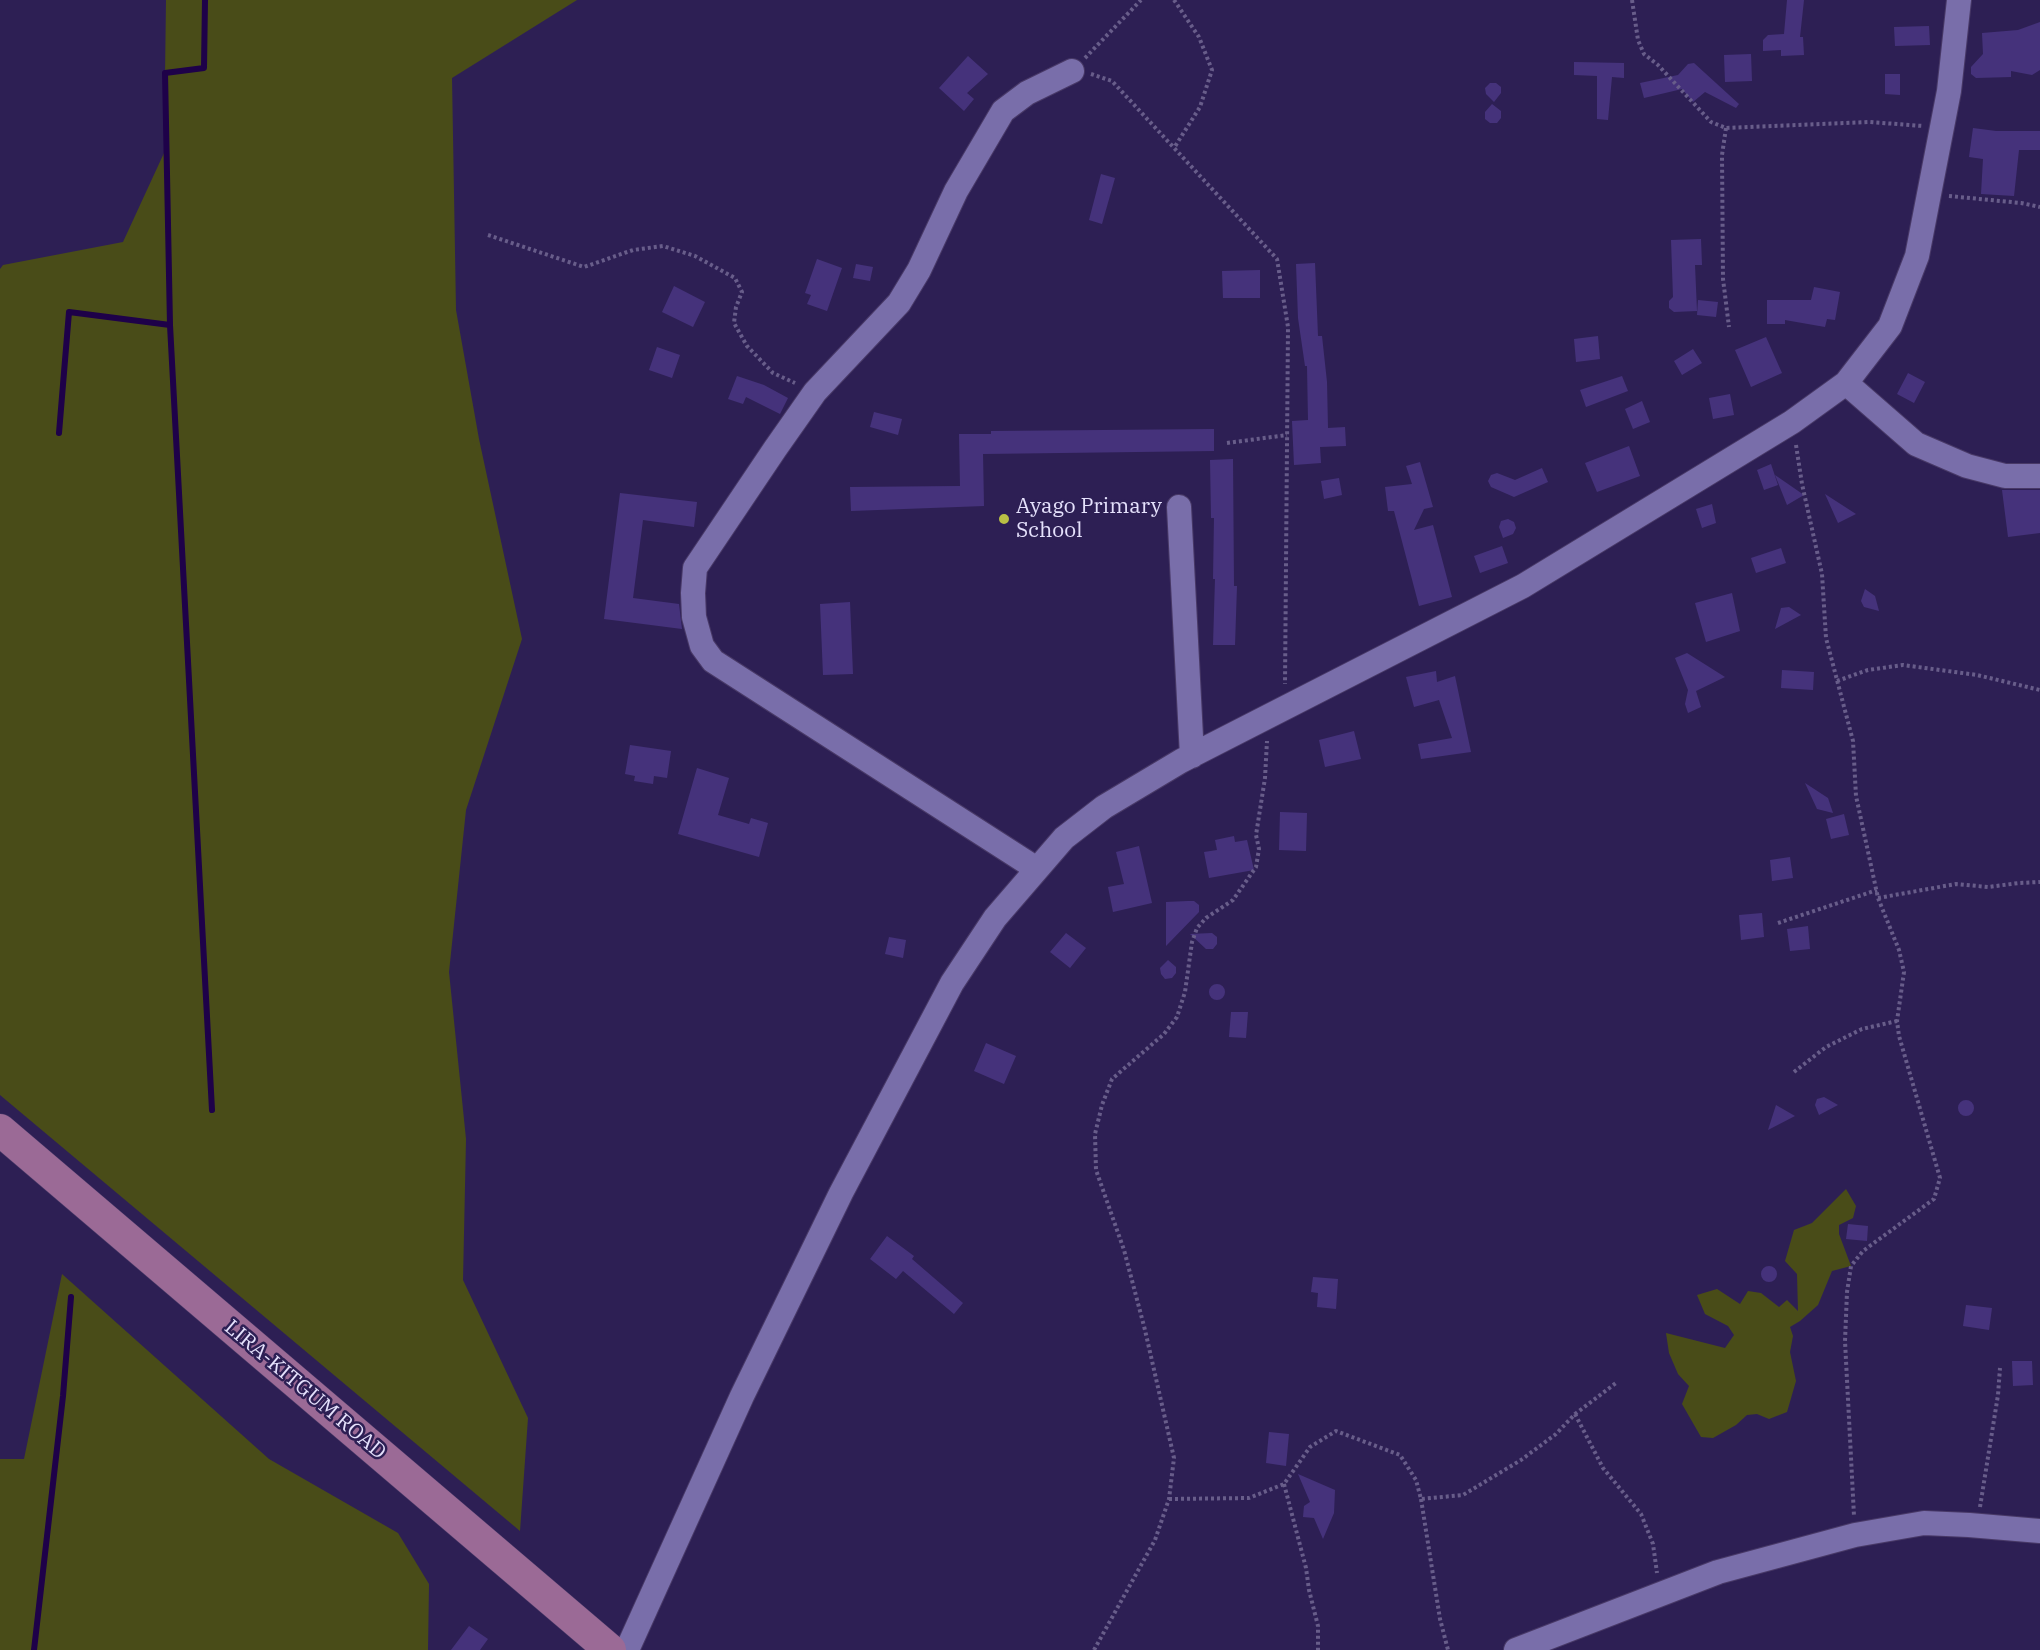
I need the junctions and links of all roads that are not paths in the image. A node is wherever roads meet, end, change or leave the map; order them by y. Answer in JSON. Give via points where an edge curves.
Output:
{"nodes":[{"id":1,"x":1959,"y":0,"type":"edge"},
{"id":2,"x":1072,"y":71,"type":"road end"},
{"id":3,"x":1846,"y":382,"type":"junction"},
{"id":4,"x":2040,"y":476,"type":"edge"},
{"id":5,"x":1179,"y":507,"type":"dead end"},
{"id":6,"x":1192,"y":756,"type":"junction"},
{"id":7,"x":1037,"y":869,"type":"junction"},
{"id":8,"x":0,"y":1130,"type":"edge"},
{"id":9,"x":2040,"y":1531,"type":"edge"},
{"id":10,"x":610,"y":1650,"type":"edge"},
{"id":11,"x":627,"y":1650,"type":"edge"},
{"id":12,"x":1516,"y":1650,"type":"edge"}],
"edges":[{"from":1,"to":3,"type":"street","via":[[1949,91],[1917,256],[1890,326]]},
{"from":2,"to":7,"type":"street","via":[[1027,93],[1003,111],[956,191],[899,303],[815,392],[695,568],[693,592],[694,617],[702,646],[713,661]]},
{"from":3,"to":4,"type":"street","via":[[1916,444],[1995,474]]},
{"from":3,"to":6,"type":"street","via":[[1792,422],[1523,586]]},
{"from":5,"to":6,"type":"street"},
{"from":6,"to":7,"type":"street","via":[[1104,807],[1064,838]]},
{"from":7,"to":11,"type":"street","via":[[995,918],[952,983],[841,1193],[742,1396]]},
{"from":8,"to":10,"type":"main road","name":"LIRA-KITGUM ROAD"},
{"from":9,"to":12,"type":"street","via":[[1924,1523],[1855,1535],[1718,1572]]}]}
